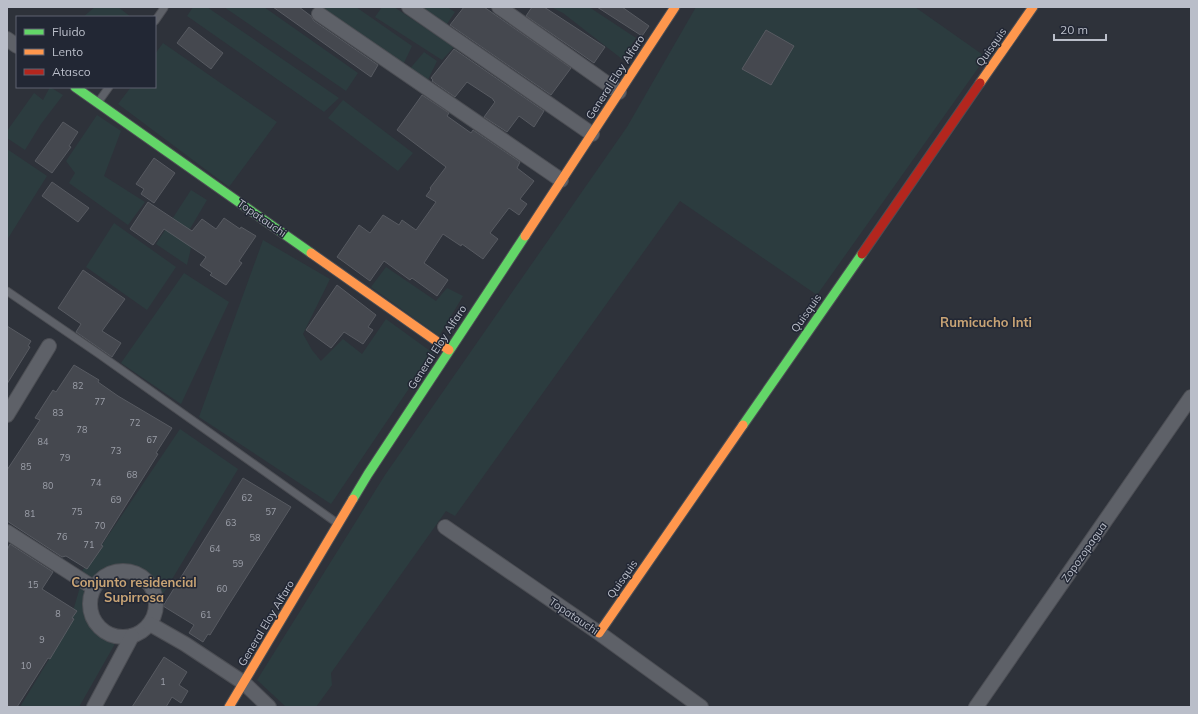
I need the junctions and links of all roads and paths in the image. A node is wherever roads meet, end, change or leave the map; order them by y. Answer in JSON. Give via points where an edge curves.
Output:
{"nodes":[{"id":1,"x":409,"y":7,"type":"edge"},
{"id":2,"x":499,"y":7,"type":"edge"},
{"id":3,"x":675,"y":7,"type":"edge"},
{"id":4,"x":1033,"y":7,"type":"edge"},
{"id":5,"x":164,"y":8,"type":"edge"},
{"id":6,"x":319,"y":14,"type":"dead end"},
{"id":7,"x":156,"y":20,"type":"edge"},
{"id":8,"x":7,"y":39,"type":"edge"},
{"id":9,"x":16,"y":45,"type":"edge"},
{"id":10,"x":76,"y":88,"type":"edge"},
{"id":11,"x":108,"y":88,"type":"edge"},
{"id":12,"x":619,"y":92,"type":"junction"},
{"id":13,"x":98,"y":103,"type":"junction"},
{"id":14,"x":592,"y":134,"type":"junction"},
{"id":15,"x":561,"y":180,"type":"junction"},
{"id":16,"x":7,"y":291,"type":"edge"},
{"id":17,"x":49,"y":346,"type":"dead end"},
{"id":18,"x":450,"y":350,"type":"junction"},
{"id":19,"x":1191,"y":397,"type":"edge"},
{"id":20,"x":7,"y":415,"type":"edge"},
{"id":21,"x":339,"y":524,"type":"junction"},
{"id":22,"x":445,"y":527,"type":"dead end"},
{"id":23,"x":7,"y":532,"type":"edge"},
{"id":24,"x":94,"y":588,"type":"junction"},
{"id":25,"x":150,"y":624,"type":"junction"},
{"id":26,"x":599,"y":633,"type":"junction"},
{"id":27,"x":132,"y":636,"type":"junction"},
{"id":28,"x":244,"y":683,"type":"junction"},
{"id":29,"x":94,"y":707,"type":"edge"},
{"id":30,"x":229,"y":707,"type":"edge"},
{"id":31,"x":270,"y":707,"type":"edge"},
{"id":32,"x":700,"y":707,"type":"edge"},
{"id":33,"x":976,"y":707,"type":"edge"}],
"edges":[{"from":1,"to":14,"type":"street"},
{"from":2,"to":12,"type":"street"},
{"from":3,"to":12,"type":"street","name":"General Eloy Alfaro"},
{"from":4,"to":26,"type":"street","name":"Quisquis"},
{"from":5,"to":7,"type":"lane"},
{"from":6,"to":15,"type":"street"},
{"from":8,"to":9,"type":"street"},
{"from":10,"to":13,"type":"street","name":"Topatauchi"},
{"from":11,"to":13,"type":"lane"},
{"from":12,"to":14,"type":"street","name":"General Eloy Alfaro"},
{"from":13,"to":18,"type":"street","name":"Topatauchi"},
{"from":14,"to":15,"type":"street","name":"General Eloy Alfaro"},
{"from":15,"to":18,"type":"street","name":"General Eloy Alfaro"},
{"from":16,"to":21,"type":"lane"},
{"from":17,"to":20,"type":"street"},
{"from":18,"to":21,"type":"street","name":"General Eloy Alfaro","via":[[368,474]]},
{"from":19,"to":33,"type":"street","name":"Zopozopagua"},
{"from":21,"to":28,"type":"street","name":"General Eloy Alfaro"},
{"from":22,"to":26,"type":"street","name":"Topatauchi"},
{"from":23,"to":24,"type":"street"},
{"from":24,"to":25,"type":"street","via":[[110,573],[132,572],[142,576],[150,583],[155,593],[155,614]]},
{"from":24,"to":27,"type":"street","via":[[90,609],[101,628],[110,634]]},
{"from":25,"to":27,"type":"street"},
{"from":25,"to":28,"type":"street"},
{"from":26,"to":32,"type":"street","name":"Topatauchi"},
{"from":27,"to":29,"type":"street"},
{"from":28,"to":30,"type":"street","name":"General Eloy Alfaro"},
{"from":28,"to":31,"type":"street"}]}
